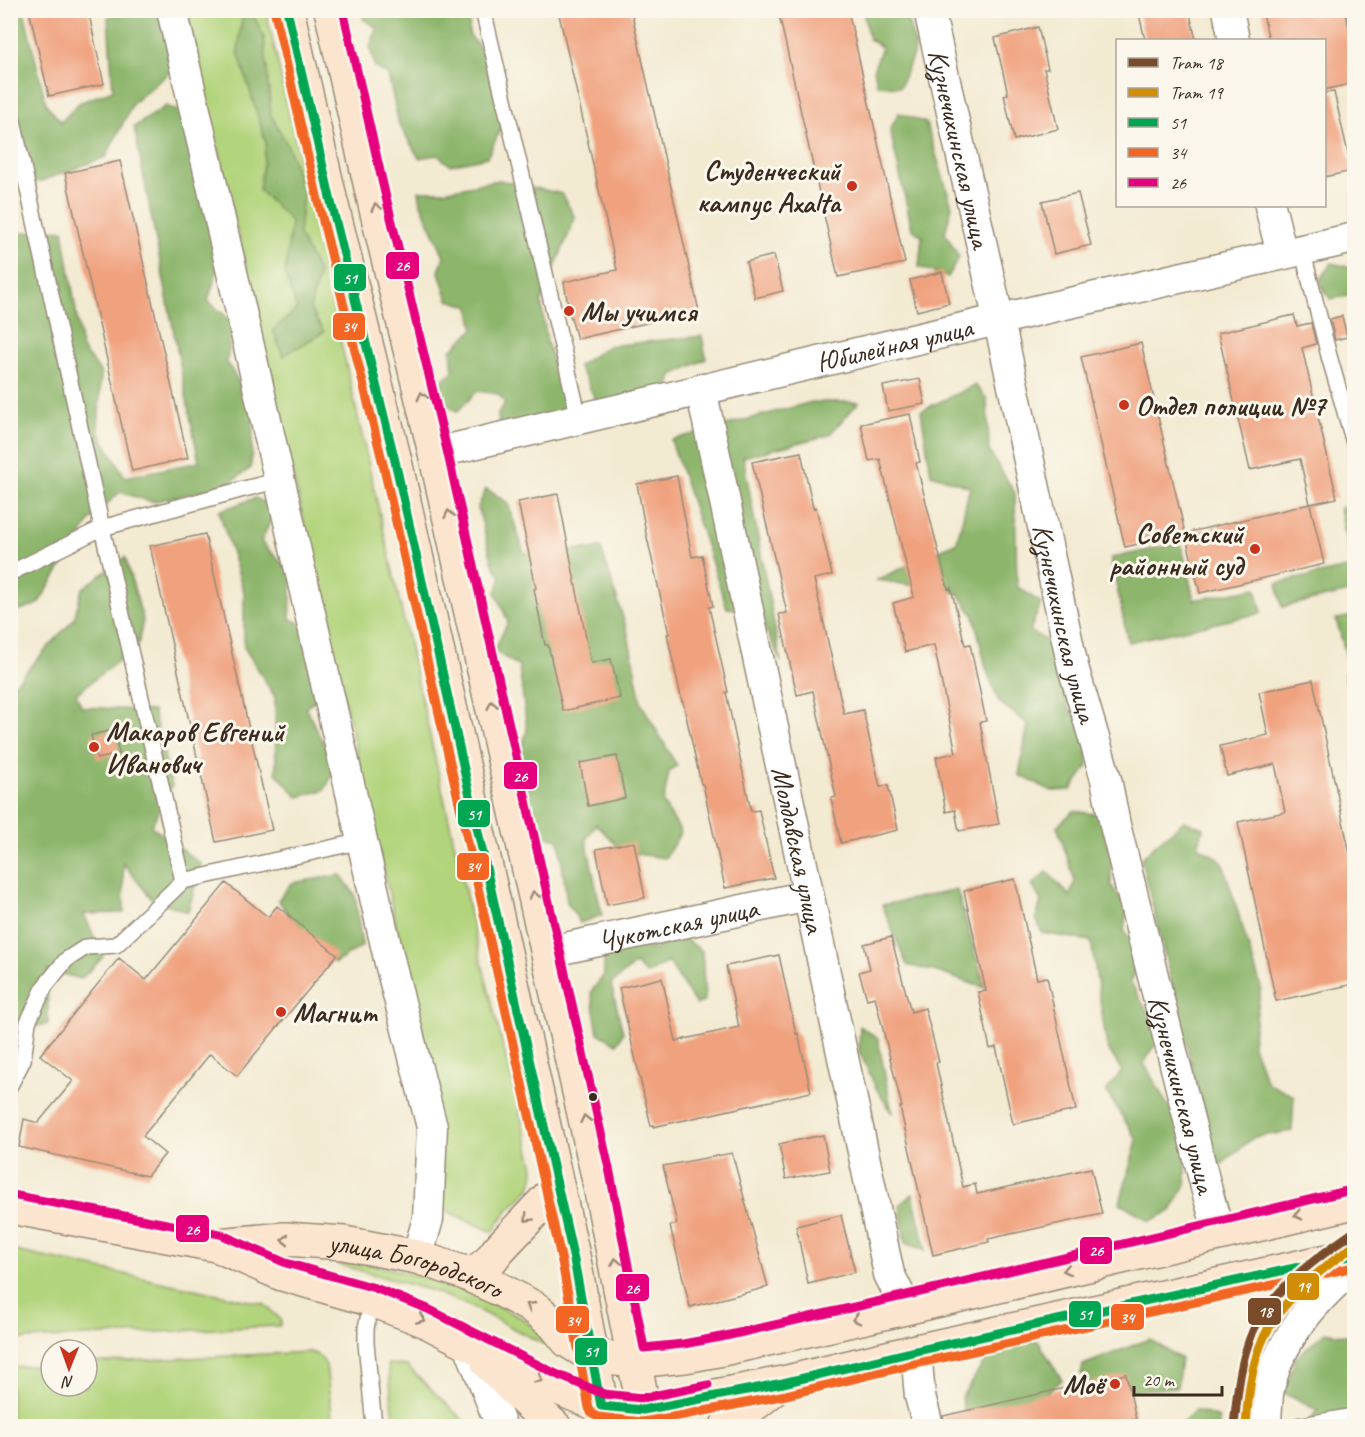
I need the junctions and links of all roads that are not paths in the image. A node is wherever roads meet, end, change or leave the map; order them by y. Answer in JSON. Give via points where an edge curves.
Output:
{"nodes":[{"id":1,"x":172,"y":10,"type":"edge"},
{"id":2,"x":287,"y":10,"type":"edge"},
{"id":3,"x":331,"y":10,"type":"edge"},
{"id":4,"x":483,"y":10,"type":"edge"},
{"id":5,"x":929,"y":10,"type":"edge"},
{"id":6,"x":1228,"y":10,"type":"edge"},
{"id":7,"x":1234,"y":39,"type":"edge"},
{"id":8,"x":10,"y":107,"type":"edge"},
{"id":9,"x":1270,"y":207,"type":"edge"},
{"id":10,"x":1354,"y":238,"type":"edge"},
{"id":11,"x":1292,"y":251,"type":"junction"},
{"id":12,"x":999,"y":320,"type":"junction"},
{"id":13,"x":701,"y":389,"type":"junction"},
{"id":14,"x":1348,"y":395,"type":"edge"},
{"id":15,"x":579,"y":418,"type":"junction"},
{"id":16,"x":1354,"y":443,"type":"edge"},
{"id":17,"x":435,"y":453,"type":"junction"},
{"id":18,"x":280,"y":480,"type":"junction"},
{"id":19,"x":102,"y":528,"type":"junction"},
{"id":20,"x":10,"y":573,"type":"edge"},
{"id":21,"x":362,"y":841,"type":"junction"},
{"id":22,"x":183,"y":881,"type":"junction"},
{"id":23,"x":808,"y":896,"type":"junction"},
{"id":24,"x":547,"y":952,"type":"junction"},
{"id":25,"x":10,"y":1085,"type":"edge"},
{"id":26,"x":557,"y":1188,"type":"junction"},
{"id":27,"x":1354,"y":1202,"type":"edge"},
{"id":28,"x":10,"y":1207,"type":"edge"},
{"id":29,"x":1219,"y":1233,"type":"junction"},
{"id":30,"x":216,"y":1245,"type":"junction"},
{"id":31,"x":1354,"y":1255,"type":"edge"},
{"id":32,"x":417,"y":1257,"type":"junction"},
{"id":33,"x":1354,"y":1266,"type":"edge"},
{"id":34,"x":465,"y":1273,"type":"junction"},
{"id":35,"x":372,"y":1300,"type":"junction"},
{"id":36,"x":906,"y":1308,"type":"junction"},
{"id":37,"x":468,"y":1342,"type":"junction"},
{"id":38,"x":916,"y":1351,"type":"junction"},
{"id":39,"x":592,"y":1356,"type":"junction"},
{"id":40,"x":634,"y":1361,"type":"junction"},
{"id":41,"x":783,"y":1383,"type":"junction"},
{"id":42,"x":603,"y":1416,"type":"edge"},
{"id":43,"x":1354,"y":1416,"type":"edge"},
{"id":44,"x":645,"y":1418,"type":"edge"},
{"id":45,"x":374,"y":1426,"type":"edge"},
{"id":46,"x":501,"y":1426,"type":"edge"},
{"id":47,"x":554,"y":1426,"type":"edge"},
{"id":48,"x":727,"y":1426,"type":"edge"},
{"id":49,"x":928,"y":1426,"type":"edge"},
{"id":50,"x":1266,"y":1426,"type":"edge"},
{"id":51,"x":1296,"y":1426,"type":"edge"}],
"edges":[{"from":1,"to":18,"type":"street"},
{"from":2,"to":26,"type":"main road","via":[[396,461]]},
{"from":17,"to":3,"type":"main road","one_way":true},
{"from":4,"to":15,"type":"lane"},
{"from":5,"to":12,"type":"street","name":"Кузнечихинская улица"},
{"from":6,"to":7,"type":"street"},
{"from":8,"to":19,"type":"lane"},
{"from":9,"to":11,"type":"street"},
{"from":10,"to":11,"type":"street","name":"Юбилейная улица"},
{"from":11,"to":12,"type":"street","name":"Юбилейная улица"},
{"from":11,"to":14,"type":"lane","via":[[1329,356]]},
{"from":12,"to":13,"type":"street","name":"Юбилейная улица"},
{"from":12,"to":29,"type":"street","name":"Кузнечихинская улица","via":[[1073,667],[1106,779]]},
{"from":13,"to":15,"type":"street","name":"Юбилейная улица"},
{"from":13,"to":23,"type":"street","name":"Молдавская улица"},
{"from":14,"to":16,"type":"lane"},
{"from":15,"to":17,"type":"street","name":"Юбилейная улица"},
{"from":24,"to":17,"type":"main road","one_way":true},
{"from":18,"to":19,"type":"lane"},
{"from":18,"to":21,"type":"street"},
{"from":19,"to":20,"type":"lane"},
{"from":19,"to":22,"type":"lane"},
{"from":21,"to":22,"type":"lane"},
{"from":21,"to":32,"type":"street","via":[[432,1127],[428,1219]]},
{"from":22,"to":25,"type":"lane","via":[[116,945],[86,947],[66,960],[45,986],[28,1023],[24,1060]]},
{"from":23,"to":24,"type":"street","name":"Чукотская улица"},
{"from":23,"to":36,"type":"street","name":"Молдавская улица","via":[[889,1274]]},
{"from":40,"to":24,"type":"main road","one_way":true,"via":[[598,1176]]},
{"from":26,"to":34,"type":"main road","one_way":true,"via":[[489,1262],[479,1270]]},
{"from":26,"to":39,"type":"main road"},
{"from":27,"to":29,"type":"main road","one_way":true},
{"from":28,"to":30,"type":"main road","name":"улица Богородского"},
{"from":29,"to":36,"type":"main road","one_way":true},
{"from":32,"to":30,"type":"main road","name":"улица Богородского","one_way":true,"via":[[344,1243],[285,1239]]},
{"from":30,"to":35,"type":"main road","name":"улица Богородского","via":[[282,1274]]},
{"from":31,"to":38,"type":"main road","name":"улица Богородского"},
{"from":32,"to":34,"type":"main road","name":"улица Богородского"},
{"from":33,"to":50,"type":"street","via":[[1305,1314],[1279,1357],[1269,1393]]},
{"from":39,"to":34,"type":"main road","name":"улица Богородского","one_way":true,"via":[[568,1341],[536,1309]]},
{"from":35,"to":37,"type":"main road","name":"улица Богородского","one_way":true},
{"from":35,"to":45,"type":"lane","via":[[366,1328]]},
{"from":36,"to":40,"type":"main road","one_way":true,"via":[[704,1353]]},
{"from":37,"to":42,"type":"main road","name":"улица Богородского","one_way":true},
{"from":37,"to":46,"type":"street"},
{"from":37,"to":47,"type":"main road"},
{"from":38,"to":41,"type":"main road","name":"улица Богородского"},
{"from":38,"to":49,"type":"street","via":[[920,1396]]},
{"from":39,"to":40,"type":"main road"},
{"from":39,"to":42,"type":"main road"},
{"from":40,"to":44,"type":"main road"},
{"from":41,"to":44,"type":"main road","name":"улица Богородского"},
{"from":41,"to":48,"type":"main road"},
{"from":42,"to":44,"type":"main road","name":"улица Богородского"},
{"from":43,"to":51,"type":"lane"}]}
